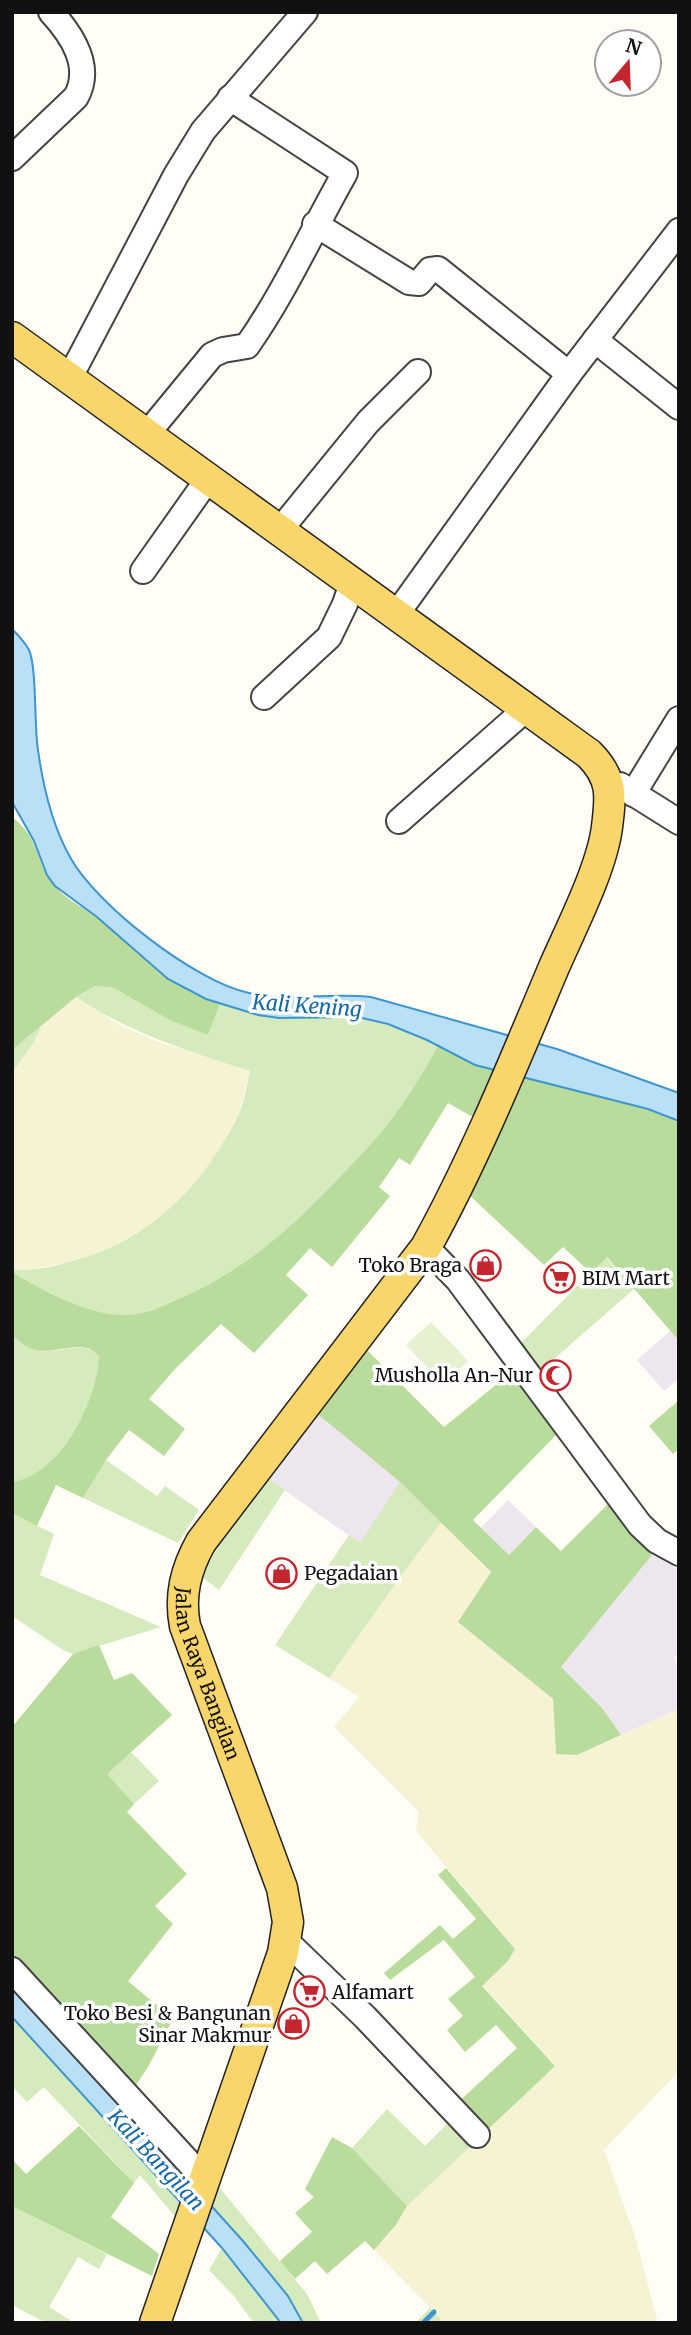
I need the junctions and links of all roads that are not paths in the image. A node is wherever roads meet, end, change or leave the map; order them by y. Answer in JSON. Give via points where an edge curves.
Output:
{"nodes":[{"id":1,"x":51,"y":12,"type":"edge"},
{"id":2,"x":305,"y":12,"type":"edge"},
{"id":3,"x":230,"y":98,"type":"junction"},
{"id":4,"x":12,"y":158,"type":"edge"},
{"id":5,"x":315,"y":224,"type":"junction"},
{"id":6,"x":679,"y":231,"type":"edge"},
{"id":7,"x":12,"y":337,"type":"edge"},
{"id":8,"x":595,"y":340,"type":"junction"},
{"id":9,"x":418,"y":372,"type":"dead end"},
{"id":10,"x":569,"y":374,"type":"junction"},
{"id":11,"x":70,"y":377,"type":"junction"},
{"id":12,"x":679,"y":407,"type":"edge"},
{"id":13,"x":147,"y":434,"type":"junction"},
{"id":14,"x":208,"y":478,"type":"junction"},
{"id":15,"x":280,"y":530,"type":"junction"},
{"id":16,"x":143,"y":571,"type":"dead end"},
{"id":17,"x":352,"y":583,"type":"junction"},
{"id":18,"x":396,"y":615,"type":"junction"},
{"id":19,"x":264,"y":697,"type":"dead end"},
{"id":20,"x":526,"y":709,"type":"junction"},
{"id":21,"x":679,"y":719,"type":"edge"},
{"id":22,"x":607,"y":776,"type":"junction"},
{"id":23,"x":633,"y":794,"type":"junction"},
{"id":24,"x":399,"y":821,"type":"dead end"},
{"id":25,"x":679,"y":822,"type":"edge"},
{"id":26,"x":426,"y":1247,"type":"junction"},
{"id":27,"x":679,"y":1553,"type":"edge"},
{"id":28,"x":286,"y":1941,"type":"junction"},
{"id":29,"x":12,"y":1970,"type":"edge"},
{"id":30,"x":477,"y":2135,"type":"dead end"},
{"id":31,"x":203,"y":2183,"type":"junction"},
{"id":32,"x":155,"y":2323,"type":"edge"}],
"edges":[{"from":1,"to":4,"type":"street","via":[[79,53],[80,90]]},
{"from":2,"to":3,"type":"street"},
{"from":3,"to":5,"type":"street","via":[[345,173]]},
{"from":3,"to":11,"type":"street","via":[[176,175]]},
{"from":5,"to":10,"type":"street","via":[[409,282],[419,283],[430,270],[438,269]]},
{"from":5,"to":13,"type":"street","via":[[271,313],[247,346],[212,355]]},
{"from":6,"to":8,"type":"street"},
{"from":7,"to":11,"type":"main road"},
{"from":8,"to":10,"type":"street"},
{"from":8,"to":12,"type":"street"},
{"from":9,"to":15,"type":"street","via":[[368,422]]},
{"from":10,"to":18,"type":"street"},
{"from":11,"to":13,"type":"main road"},
{"from":13,"to":14,"type":"main road"},
{"from":14,"to":15,"type":"main road"},
{"from":14,"to":16,"type":"street"},
{"from":15,"to":17,"type":"main road"},
{"from":17,"to":18,"type":"main road"},
{"from":17,"to":19,"type":"street","via":[[329,637]]},
{"from":18,"to":20,"type":"main road"},
{"from":20,"to":22,"type":"main road","via":[[589,754]]},
{"from":20,"to":24,"type":"street"},
{"from":21,"to":23,"type":"street"},
{"from":22,"to":23,"type":"street"},
{"from":22,"to":26,"type":"main road","name":"Jalan Raya Bangilan","via":[[607,830],[593,875],[471,1162]]},
{"from":23,"to":25,"type":"street"},
{"from":26,"to":27,"type":"street","via":[[458,1280],[640,1525]]},
{"from":26,"to":28,"type":"main road","name":"Jalan Raya Bangilan","via":[[201,1542],[184,1588],[186,1626],[282,1888]]},
{"from":28,"to":30,"type":"street"},
{"from":28,"to":31,"type":"main road","name":"Jalan Raya Bangilan"},
{"from":29,"to":31,"type":"street"},
{"from":31,"to":32,"type":"main road","name":"Jalan Raya Bangilan"}]}
